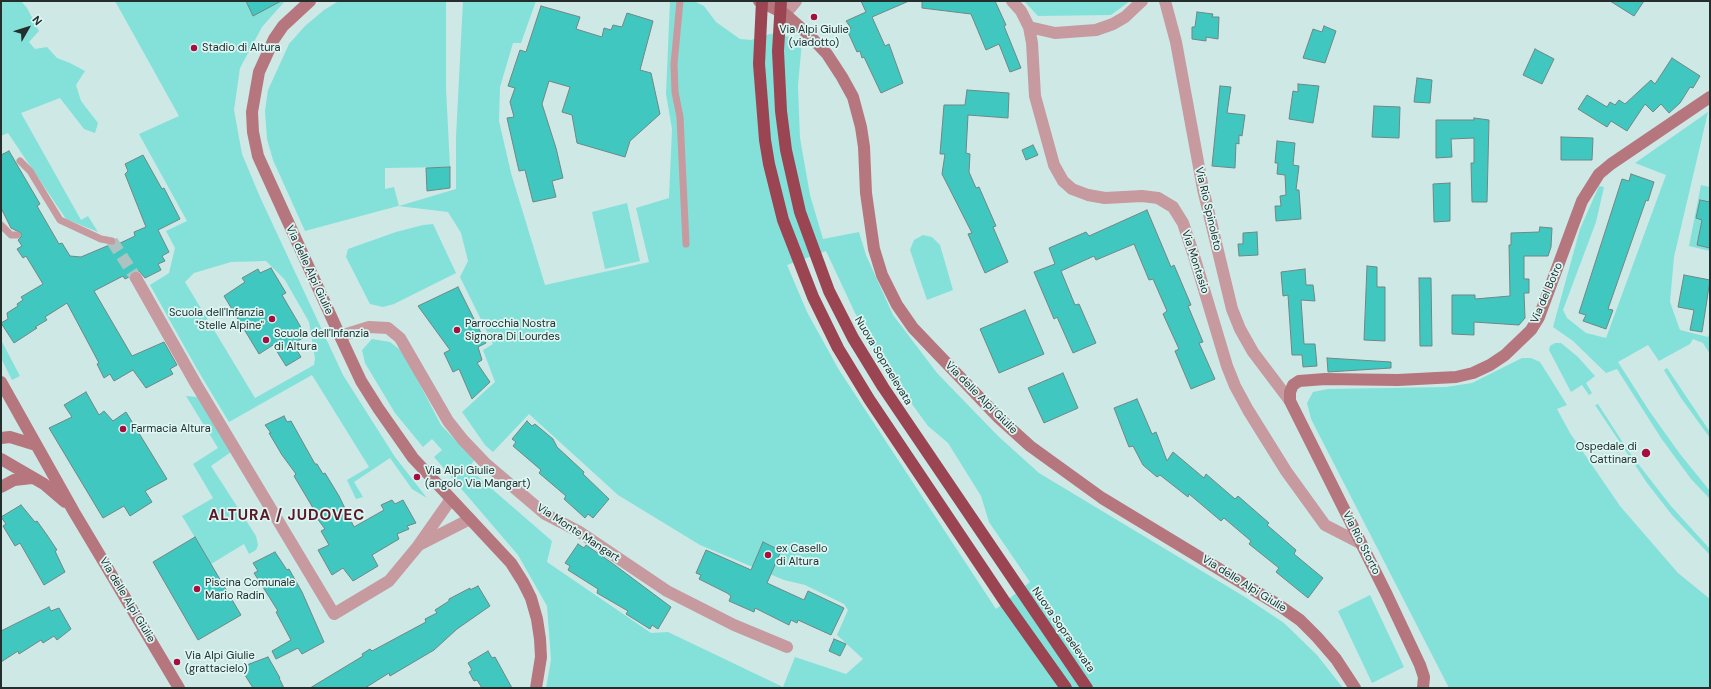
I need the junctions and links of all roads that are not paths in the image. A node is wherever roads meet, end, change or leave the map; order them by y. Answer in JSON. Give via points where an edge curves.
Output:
{"nodes":[{"id":1,"x":310,"y":1,"type":"edge"},
{"id":2,"x":680,"y":1,"type":"edge"},
{"id":3,"x":759,"y":1,"type":"edge"},
{"id":4,"x":762,"y":1,"type":"edge"},
{"id":5,"x":781,"y":1,"type":"edge"},
{"id":6,"x":796,"y":1,"type":"edge"},
{"id":7,"x":1012,"y":1,"type":"edge"},
{"id":8,"x":1142,"y":1,"type":"edge"},
{"id":9,"x":1165,"y":1,"type":"edge"},
{"id":10,"x":785,"y":14,"type":"junction"},
{"id":11,"x":1029,"y":27,"type":"junction"},
{"id":12,"x":1710,"y":97,"type":"edge"},
{"id":13,"x":20,"y":161,"type":"dead end"},
{"id":14,"x":1,"y":224,"type":"edge"},
{"id":15,"x":17,"y":235,"type":"dead end"},
{"id":16,"x":112,"y":241,"type":"tunnel mouth"},
{"id":17,"x":686,"y":244,"type":"dead end"},
{"id":18,"x":136,"y":278,"type":"tunnel mouth"},
{"id":19,"x":340,"y":336,"type":"junction"},
{"id":20,"x":1,"y":382,"type":"edge"},
{"id":21,"x":1290,"y":401,"type":"junction"},
{"id":22,"x":1,"y":438,"type":"edge"},
{"id":23,"x":36,"y":445,"type":"junction"},
{"id":24,"x":1,"y":459,"type":"edge"},
{"id":25,"x":32,"y":478,"type":"junction"},
{"id":26,"x":1,"y":487,"type":"edge"},
{"id":27,"x":451,"y":499,"type":"junction"},
{"id":28,"x":74,"y":512,"type":"junction"},
{"id":29,"x":470,"y":519,"type":"junction"},
{"id":30,"x":1360,"y":543,"type":"junction"},
{"id":31,"x":418,"y":546,"type":"junction"},
{"id":32,"x":787,"y":647,"type":"dead end"},
{"id":33,"x":179,"y":688,"type":"edge"},
{"id":34,"x":536,"y":688,"type":"edge"},
{"id":35,"x":1066,"y":688,"type":"edge"},
{"id":36,"x":1087,"y":688,"type":"edge"},
{"id":37,"x":1355,"y":688,"type":"edge"},
{"id":38,"x":1423,"y":688,"type":"edge"}],
"edges":[{"from":1,"to":19,"type":"street","name":"Via delle Alpi Giulie","via":[[283,26],[265,55],[254,91],[253,132],[258,156]]},
{"from":2,"to":17,"type":"lane","via":[[674,64],[675,92],[680,117]]},
{"from":3,"to":10,"type":"street","name":"Via delle Alpi Giulie"},
{"from":4,"to":35,"type":"highway","via":[[760,64],[765,140],[779,205],[798,261],[824,321],[853,373],[1005,602]]},
{"from":5,"to":36,"type":"highway","name":"Nuova Sopraelevata","via":[[778,51],[786,150],[800,212],[832,297],[867,363]]},
{"from":6,"to":10,"type":"street"},
{"from":7,"to":11,"type":"street","name":"Via Montasio"},
{"from":8,"to":11,"type":"street","via":[[1125,17],[1096,30],[1055,32]]},
{"from":9,"to":21,"type":"street","name":"Via Rio Spinoleto","via":[[1176,42],[1203,189],[1232,309],[1253,352]]},
{"from":10,"to":37,"type":"street","name":"Via delle Alpi Giulie","via":[[827,54],[852,98],[864,147],[866,193],[874,249],[882,276],[897,306],[913,328],[998,418],[1030,446],[1102,498],[1300,620],[1336,659]]},
{"from":11,"to":30,"type":"street","name":"Via Montasio","via":[[1035,96],[1054,165],[1063,181],[1072,189],[1088,195],[1105,198],[1158,198],[1173,207],[1190,243],[1227,366],[1248,410],[1286,471],[1325,525]]},
{"from":12,"to":21,"type":"street","name":"Via del Botro","via":[[1599,174],[1582,201],[1539,317],[1531,330],[1505,355],[1473,373],[1456,377],[1299,381],[1293,385]]},
{"from":13,"to":16,"type":"lane","via":[[30,171],[60,220],[95,237]]},
{"from":14,"to":15,"type":"lane","via":[[11,235]]},
{"from":18,"to":31,"type":"street","via":[[196,384],[334,614],[389,581]]},
{"from":19,"to":27,"type":"street","name":"Via delle Alpi Giulie","via":[[361,381],[381,413],[413,458]]},
{"from":19,"to":32,"type":"street","name":"Via Monte Mangart","via":[[369,327],[388,328],[400,338],[448,421],[463,440],[491,468],[545,514],[578,531],[667,591],[734,625]]},
{"from":20,"to":23,"type":"street","name":"Via delle Alpi Giulie"},
{"from":21,"to":30,"type":"street","name":"Via Rio Storto"},
{"from":22,"to":23,"type":"street"},
{"from":23,"to":28,"type":"street","name":"Via delle Alpi Giulie"},
{"from":24,"to":25,"type":"street","name":"Via delle Alpi Giulie"},
{"from":25,"to":26,"type":"street","via":[[14,480]]},
{"from":25,"to":28,"type":"street","name":"Via delle Alpi Giulie","via":[[44,484]]},
{"from":27,"to":29,"type":"street","name":"Via delle Alpi Giulie"},
{"from":27,"to":31,"type":"street"},
{"from":28,"to":33,"type":"street","name":"Via delle Alpi Giulie"},
{"from":29,"to":31,"type":"street"},
{"from":29,"to":34,"type":"street","name":"Via delle Alpi Giulie","via":[[511,562],[531,598],[540,638]]},
{"from":30,"to":38,"type":"street","name":"Via Rio Storto","via":[[1420,665],[1424,676]]}]}
